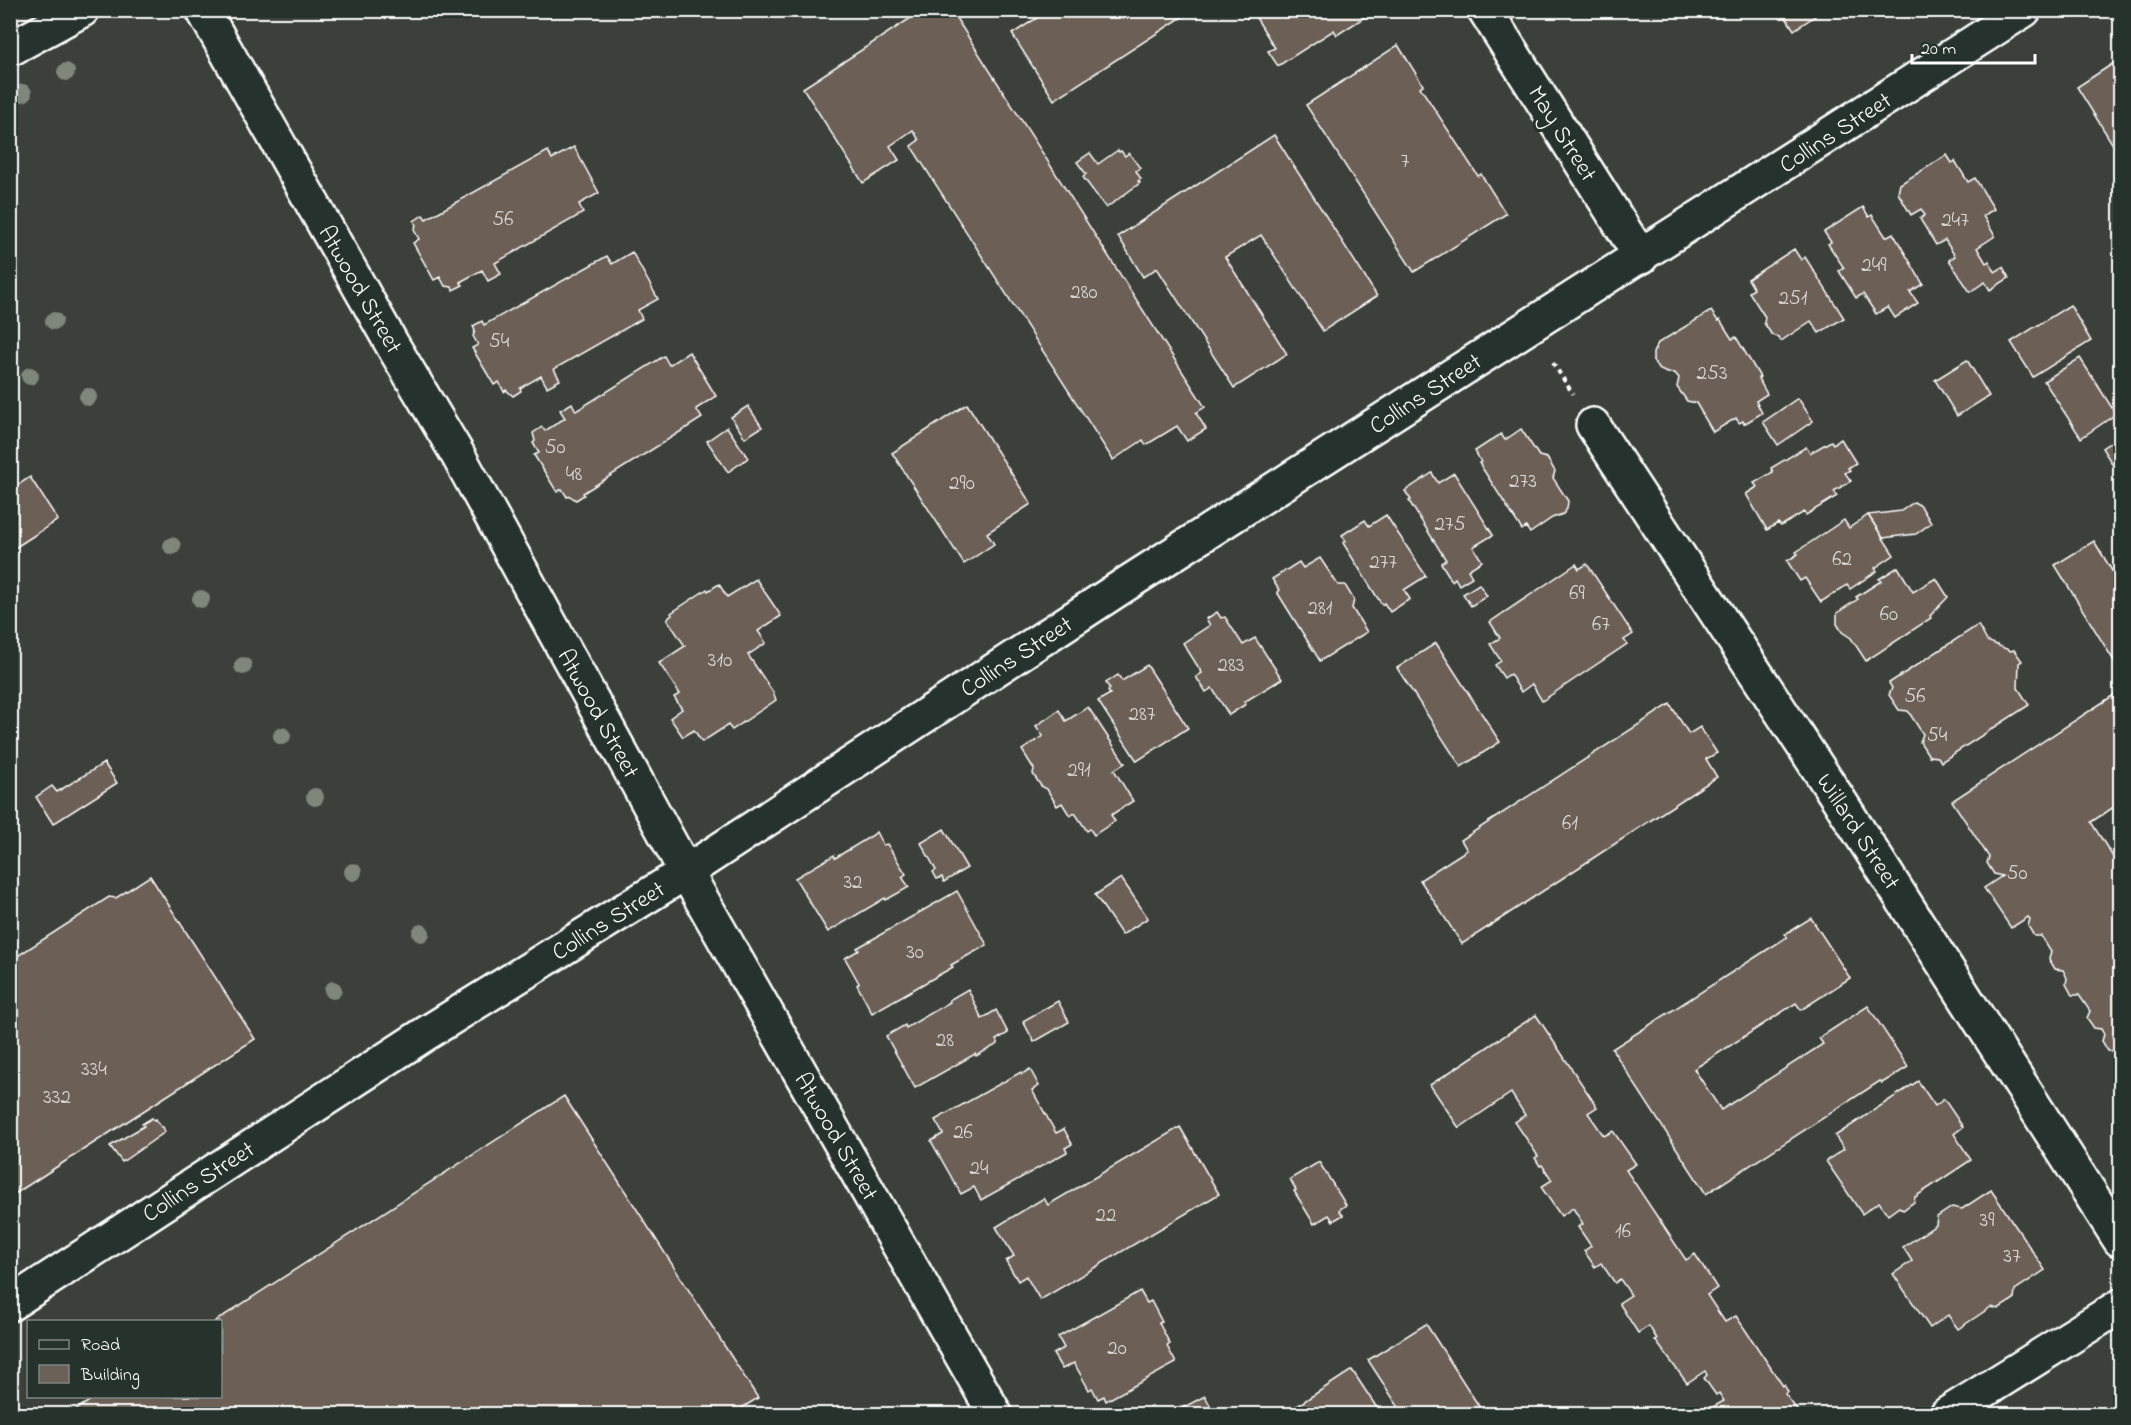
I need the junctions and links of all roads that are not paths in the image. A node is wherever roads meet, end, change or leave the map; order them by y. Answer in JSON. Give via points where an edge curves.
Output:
{"nodes":[{"id":1,"x":82,"y":10,"type":"edge"},
{"id":2,"x":203,"y":10,"type":"edge"},
{"id":3,"x":1485,"y":10,"type":"edge"},
{"id":4,"x":2024,"y":10,"type":"edge"},
{"id":5,"x":10,"y":49,"type":"edge"},
{"id":6,"x":1641,"y":257,"type":"junction"},
{"id":7,"x":1593,"y":425,"type":"dead end"},
{"id":8,"x":686,"y":872,"type":"junction"},
{"id":9,"x":2121,"y":1240,"type":"edge"},
{"id":10,"x":10,"y":1304,"type":"edge"},
{"id":11,"x":2121,"y":1306,"type":"edge"},
{"id":12,"x":995,"y":1414,"type":"edge"},
{"id":13,"x":1947,"y":1414,"type":"edge"}],
"edges":[{"from":1,"to":5,"type":"street"},
{"from":2,"to":8,"type":"street","name":"Atwood Street","via":[[458,455]]},
{"from":3,"to":6,"type":"street","name":"May Street"},
{"from":4,"to":6,"type":"street","name":"Collins Street"},
{"from":6,"to":8,"type":"street","name":"Collins Street","via":[[1123,586]]},
{"from":7,"to":9,"type":"street","name":"Willard Street"},
{"from":8,"to":10,"type":"street","name":"Collins Street","via":[[425,1034]]},
{"from":8,"to":12,"type":"street","name":"Atwood Street"},
{"from":11,"to":13,"type":"street"}]}
